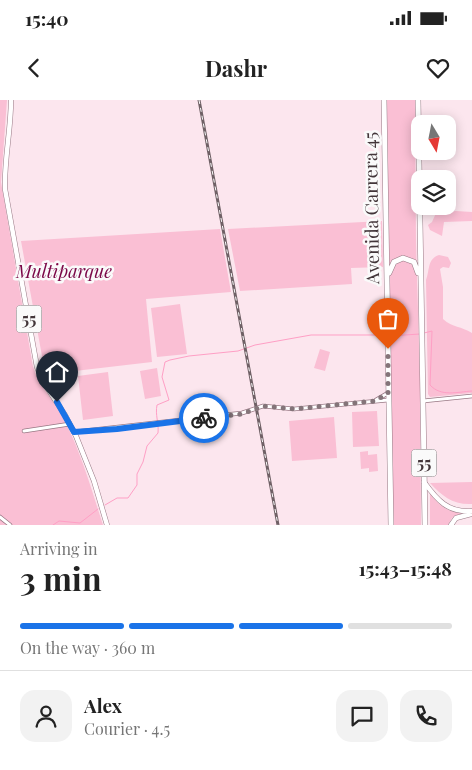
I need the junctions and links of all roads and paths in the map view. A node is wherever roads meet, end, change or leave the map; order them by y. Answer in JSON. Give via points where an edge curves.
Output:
{"nodes":[{"id":1,"x":11,"y":100,"type":"edge"},
{"id":2,"x":384,"y":100,"type":"edge"},
{"id":3,"x":418,"y":100,"type":"edge"},
{"id":4,"x":387,"y":296,"type":"junction"},
{"id":5,"x":421,"y":298,"type":"junction"},
{"id":6,"x":388,"y":393,"type":"junction"},
{"id":7,"x":472,"y":396,"type":"edge"},
{"id":8,"x":388,"y":400,"type":"junction"},
{"id":9,"x":375,"y":401,"type":"junction"},
{"id":10,"x":422,"y":402,"type":"junction"},
{"id":11,"x":70,"y":424,"type":"junction"},
{"id":12,"x":24,"y":431,"type":"dead end"},
{"id":13,"x":74,"y":432,"type":"junction"},
{"id":14,"x":424,"y":482,"type":"junction"},
{"id":15,"x":472,"y":512,"type":"edge"},
{"id":16,"x":0,"y":517,"type":"edge"},
{"id":17,"x":10,"y":525,"type":"edge"},
{"id":18,"x":107,"y":525,"type":"edge"},
{"id":19,"x":391,"y":525,"type":"edge"},
{"id":20,"x":425,"y":525,"type":"edge"},
{"id":21,"x":451,"y":525,"type":"edge"}],
"edges":[{"from":1,"to":11,"type":"main road","number":"55","via":[[5,189],[37,367]]},
{"from":2,"to":4,"type":"highway","name":"Avenida Carrera 45","number":"55"},
{"from":3,"to":5,"type":"highway","number":"55"},
{"from":4,"to":5,"type":"highway","via":[[392,264],[406,258],[417,268]]},
{"from":4,"to":6,"type":"highway","name":"Avenida Carrera 45","number":"55"},
{"from":5,"to":10,"type":"highway","number":"55"},
{"from":6,"to":8,"type":"highway","name":"Avenida Carrera 45","number":"55"},
{"from":6,"to":9,"type":"street"},
{"from":7,"to":10,"type":"street"},
{"from":8,"to":9,"type":"street"},
{"from":8,"to":19,"type":"highway","name":"Avenida Carrera 45","number":"55"},
{"from":9,"to":13,"type":"street","via":[[294,409],[263,406],[242,414]]},
{"from":10,"to":14,"type":"highway","number":"55"},
{"from":11,"to":12,"type":"street"},
{"from":11,"to":13,"type":"main road","number":"55"},
{"from":13,"to":18,"type":"main road","number":"55"},
{"from":14,"to":15,"type":"main road","via":[[444,506]]},
{"from":14,"to":20,"type":"highway","number":"55"},
{"from":15,"to":21,"type":"main road","via":[[456,518]]},
{"from":16,"to":17,"type":"street"}]}
